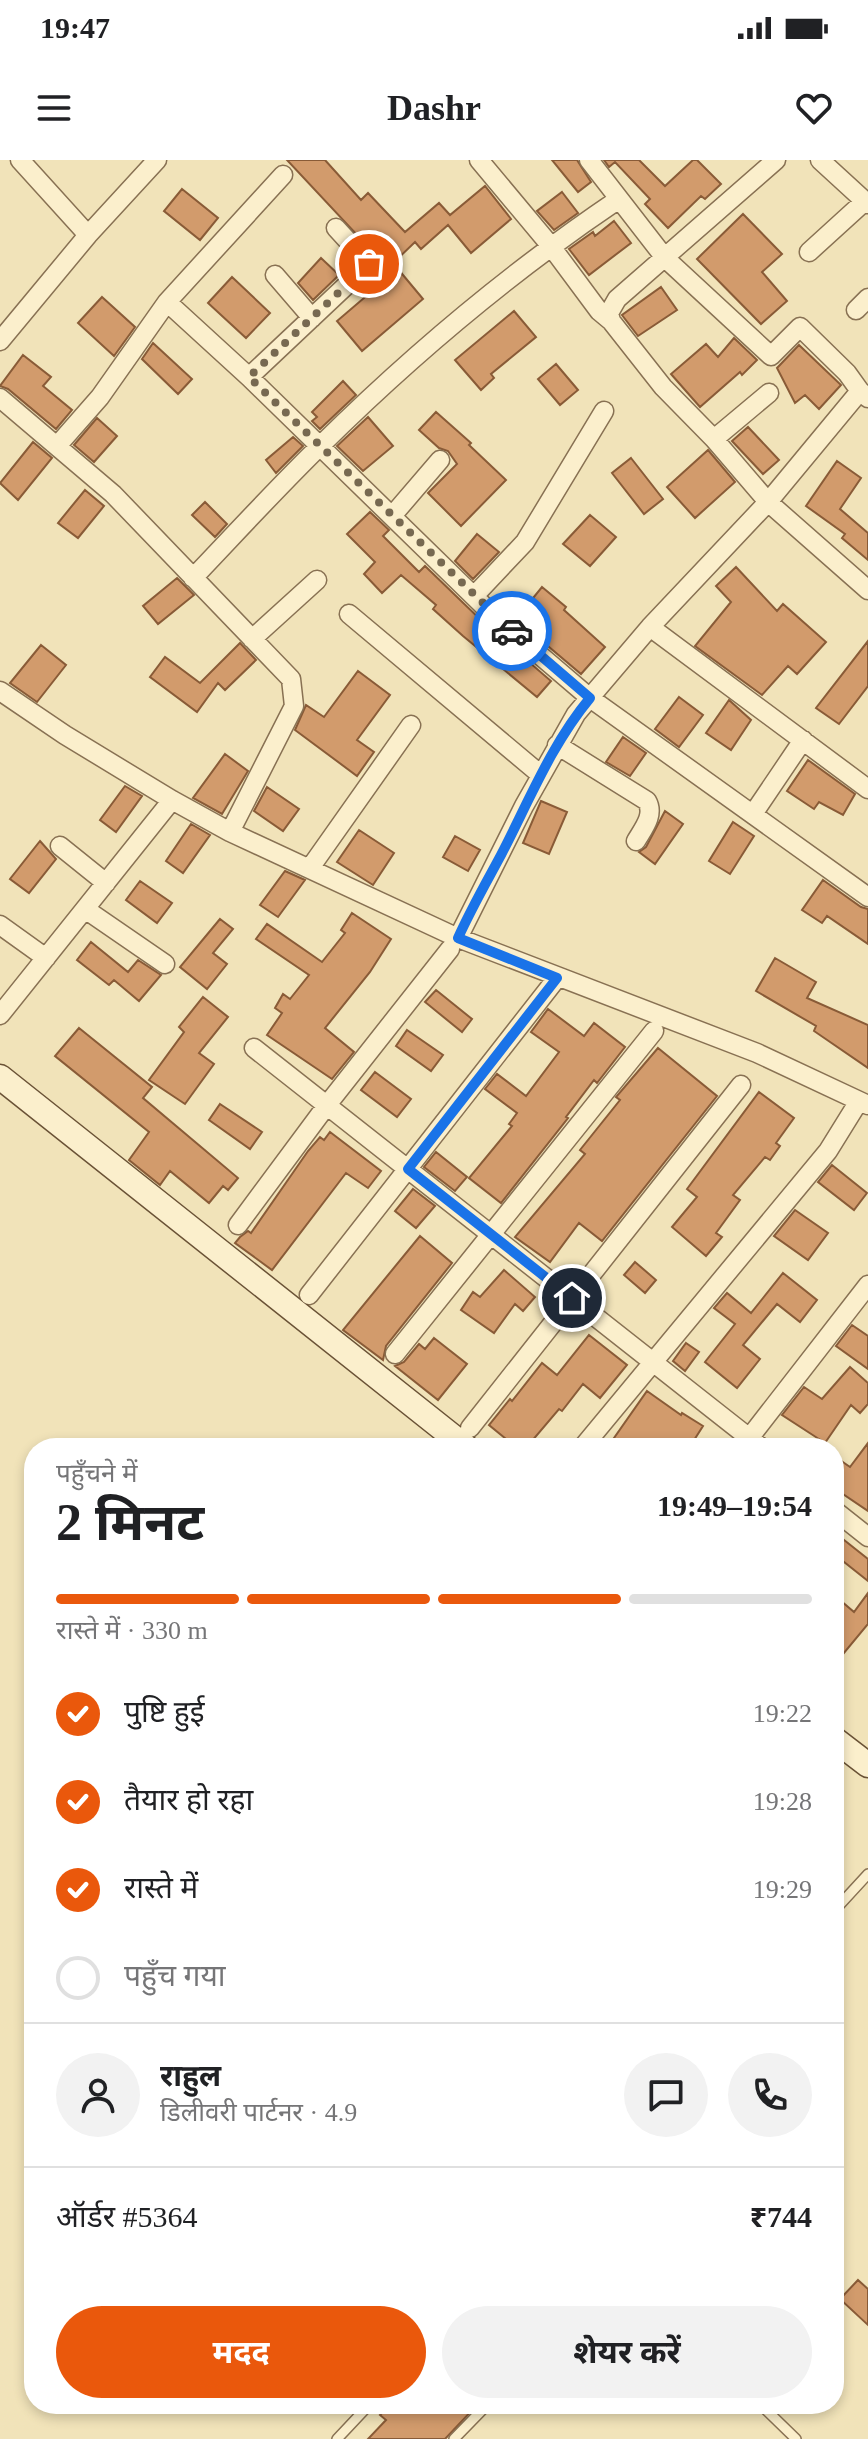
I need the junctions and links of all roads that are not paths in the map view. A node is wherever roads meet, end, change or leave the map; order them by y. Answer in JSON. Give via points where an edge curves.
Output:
{"nodes":[{"id":1,"x":20,"y":160,"type":"edge"},
{"id":2,"x":157,"y":160,"type":"edge"},
{"id":3,"x":479,"y":160,"type":"edge"},
{"id":4,"x":589,"y":160,"type":"edge"},
{"id":5,"x":776,"y":160,"type":"edge"},
{"id":6,"x":820,"y":160,"type":"edge"},
{"id":7,"x":283,"y":175,"type":"dead end"},
{"id":8,"x":619,"y":199,"type":"junction"},
{"id":9,"x":867,"y":203,"type":"edge"},
{"id":10,"x":336,"y":228,"type":"dead end"},
{"id":11,"x":88,"y":235,"type":"junction"},
{"id":12,"x":550,"y":245,"type":"junction"},
{"id":13,"x":809,"y":252,"type":"dead end"},
{"id":14,"x":665,"y":258,"type":"junction"},
{"id":15,"x":275,"y":275,"type":"dead end"},
{"id":16,"x":167,"y":302,"type":"junction"},
{"id":17,"x":312,"y":318,"type":"junction"},
{"id":18,"x":611,"y":321,"type":"junction"},
{"id":19,"x":0,"y":341,"type":"edge"},
{"id":20,"x":249,"y":377,"type":"junction"},
{"id":21,"x":769,"y":393,"type":"dead end"},
{"id":22,"x":864,"y":395,"type":"edge"},
{"id":23,"x":0,"y":398,"type":"edge"},
{"id":24,"x":604,"y":411,"type":"dead end"},
{"id":25,"x":714,"y":439,"type":"junction"},
{"id":26,"x":57,"y":446,"type":"junction"},
{"id":27,"x":320,"y":446,"type":"junction"},
{"id":28,"x":440,"y":460,"type":"dead end"},
{"id":29,"x":768,"y":502,"type":"junction"},
{"id":30,"x":392,"y":516,"type":"junction"},
{"id":31,"x":193,"y":578,"type":"junction"},
{"id":32,"x":317,"y":580,"type":"dead end"},
{"id":33,"x":868,"y":590,"type":"edge"},
{"id":34,"x":474,"y":596,"type":"junction"},
{"id":35,"x":349,"y":614,"type":"dead end"},
{"id":36,"x":650,"y":627,"type":"junction"},
{"id":37,"x":252,"y":639,"type":"junction"},
{"id":38,"x":0,"y":691,"type":"edge"},
{"id":39,"x":590,"y":698,"type":"junction"},
{"id":40,"x":411,"y":725,"type":"dead end"},
{"id":41,"x":803,"y":740,"type":"junction"},
{"id":42,"x":557,"y":745,"type":"junction"},
{"id":43,"x":541,"y":775,"type":"junction"},
{"id":44,"x":868,"y":789,"type":"edge"},
{"id":45,"x":172,"y":800,"type":"junction"},
{"id":46,"x":753,"y":814,"type":"junction"},
{"id":47,"x":230,"y":832,"type":"junction"},
{"id":48,"x":636,"y":841,"type":"dead end"},
{"id":49,"x":60,"y":846,"type":"dead end"},
{"id":50,"x":310,"y":868,"type":"junction"},
{"id":51,"x":106,"y":883,"type":"junction"},
{"id":52,"x":868,"y":897,"type":"edge"},
{"id":53,"x":85,"y":909,"type":"junction"},
{"id":54,"x":0,"y":925,"type":"edge"},
{"id":55,"x":454,"y":944,"type":"junction"},
{"id":56,"x":46,"y":958,"type":"junction"},
{"id":57,"x":165,"y":964,"type":"dead end"},
{"id":58,"x":557,"y":978,"type":"junction"},
{"id":59,"x":3,"y":1007,"type":"edge"},
{"id":60,"x":654,"y":1031,"type":"dead end"},
{"id":61,"x":254,"y":1048,"type":"dead end"},
{"id":62,"x":0,"y":1077,"type":"edge"},
{"id":63,"x":741,"y":1085,"type":"dead end"},
{"id":64,"x":863,"y":1103,"type":"edge"},
{"id":65,"x":327,"y":1105,"type":"junction"},
{"id":66,"x":408,"y":1169,"type":"junction"},
{"id":67,"x":238,"y":1225,"type":"dead end"},
{"id":68,"x":491,"y":1234,"type":"junction"},
{"id":69,"x":868,"y":1285,"type":"edge"},
{"id":70,"x":309,"y":1295,"type":"dead end"},
{"id":71,"x":572,"y":1298,"type":"junction"},
{"id":72,"x":395,"y":1354,"type":"dead end"},
{"id":73,"x":653,"y":1361,"type":"junction"},
{"id":74,"x":469,"y":1438,"type":"edge"},
{"id":75,"x":590,"y":1438,"type":"edge"},
{"id":76,"x":751,"y":1438,"type":"edge"},
{"id":77,"x":759,"y":1438,"type":"edge"},
{"id":78,"x":844,"y":1518,"type":"edge"},
{"id":79,"x":868,"y":1537,"type":"edge"},
{"id":80,"x":844,"y":1747,"type":"edge"},
{"id":81,"x":868,"y":1765,"type":"edge"},
{"id":82,"x":868,"y":1874,"type":"edge"},
{"id":83,"x":844,"y":1900,"type":"edge"},
{"id":84,"x":361,"y":2414,"type":"edge"},
{"id":85,"x":478,"y":2414,"type":"edge"},
{"id":86,"x":770,"y":2414,"type":"edge"},
{"id":87,"x":337,"y":2439,"type":"edge"},
{"id":88,"x":454,"y":2439,"type":"edge"},
{"id":89,"x":796,"y":2439,"type":"edge"}],
"edges":[{"from":1,"to":11,"type":"street"},
{"from":2,"to":11,"type":"street"},
{"from":3,"to":12,"type":"street"},
{"from":4,"to":8,"type":"street"},
{"from":5,"to":14,"type":"street"},
{"from":6,"to":9,"type":"street"},
{"from":7,"to":16,"type":"street"},
{"from":8,"to":12,"type":"street"},
{"from":8,"to":14,"type":"street"},
{"from":9,"to":13,"type":"street"},
{"from":10,"to":17,"type":"street","via":[[369,264]]},
{"from":11,"to":19,"type":"street"},
{"from":12,"to":18,"type":"street"},
{"from":12,"to":27,"type":"street"},
{"from":14,"to":18,"type":"street","via":[[611,305]]},
{"from":14,"to":22,"type":"street","via":[[771,356],[800,327]]},
{"from":15,"to":17,"type":"street"},
{"from":16,"to":20,"type":"street"},
{"from":16,"to":26,"type":"street","via":[[100,397]]},
{"from":17,"to":20,"type":"street"},
{"from":18,"to":25,"type":"street","via":[[663,387]]},
{"from":20,"to":27,"type":"street"},
{"from":21,"to":25,"type":"street"},
{"from":22,"to":29,"type":"street"},
{"from":23,"to":26,"type":"street"},
{"from":24,"to":34,"type":"street","via":[[525,542]]},
{"from":25,"to":29,"type":"street"},
{"from":26,"to":31,"type":"street","via":[[113,494]]},
{"from":27,"to":30,"type":"street"},
{"from":27,"to":31,"type":"street"},
{"from":28,"to":30,"type":"street"},
{"from":29,"to":33,"type":"street"},
{"from":29,"to":36,"type":"street"},
{"from":30,"to":34,"type":"street"},
{"from":31,"to":37,"type":"street"},
{"from":32,"to":37,"type":"street"},
{"from":34,"to":39,"type":"street"},
{"from":35,"to":43,"type":"street"},
{"from":36,"to":39,"type":"street"},
{"from":36,"to":41,"type":"street"},
{"from":37,"to":47,"type":"street","via":[[291,679],[294,706]]},
{"from":38,"to":45,"type":"street"},
{"from":39,"to":42,"type":"street"},
{"from":39,"to":46,"type":"street"},
{"from":40,"to":50,"type":"street"},
{"from":41,"to":44,"type":"street"},
{"from":41,"to":46,"type":"street"},
{"from":42,"to":43,"type":"street"},
{"from":42,"to":48,"type":"street","via":[[647,801],[650,816]]},
{"from":43,"to":55,"type":"street"},
{"from":45,"to":47,"type":"street"},
{"from":45,"to":51,"type":"street"},
{"from":46,"to":52,"type":"street"},
{"from":47,"to":50,"type":"street"},
{"from":49,"to":51,"type":"street"},
{"from":50,"to":55,"type":"street"},
{"from":51,"to":53,"type":"street"},
{"from":53,"to":56,"type":"street"},
{"from":53,"to":57,"type":"street"},
{"from":54,"to":56,"type":"street"},
{"from":55,"to":58,"type":"street"},
{"from":55,"to":65,"type":"street"},
{"from":56,"to":59,"type":"street"},
{"from":58,"to":64,"type":"street","via":[[757,1053]]},
{"from":58,"to":66,"type":"street"},
{"from":60,"to":68,"type":"street"},
{"from":61,"to":65,"type":"street"},
{"from":62,"to":74,"type":"street"},
{"from":63,"to":71,"type":"street"},
{"from":64,"to":73,"type":"street"},
{"from":65,"to":66,"type":"street"},
{"from":65,"to":67,"type":"street"},
{"from":66,"to":68,"type":"street"},
{"from":66,"to":70,"type":"street"},
{"from":68,"to":71,"type":"street"},
{"from":68,"to":72,"type":"street"},
{"from":69,"to":77,"type":"street"},
{"from":71,"to":73,"type":"street"},
{"from":71,"to":74,"type":"street"},
{"from":73,"to":75,"type":"street"},
{"from":73,"to":76,"type":"street"},
{"from":78,"to":79,"type":"street"},
{"from":80,"to":81,"type":"street"},
{"from":82,"to":83,"type":"lane"},
{"from":84,"to":87,"type":"lane"},
{"from":85,"to":88,"type":"lane"},
{"from":86,"to":89,"type":"lane"}]}
